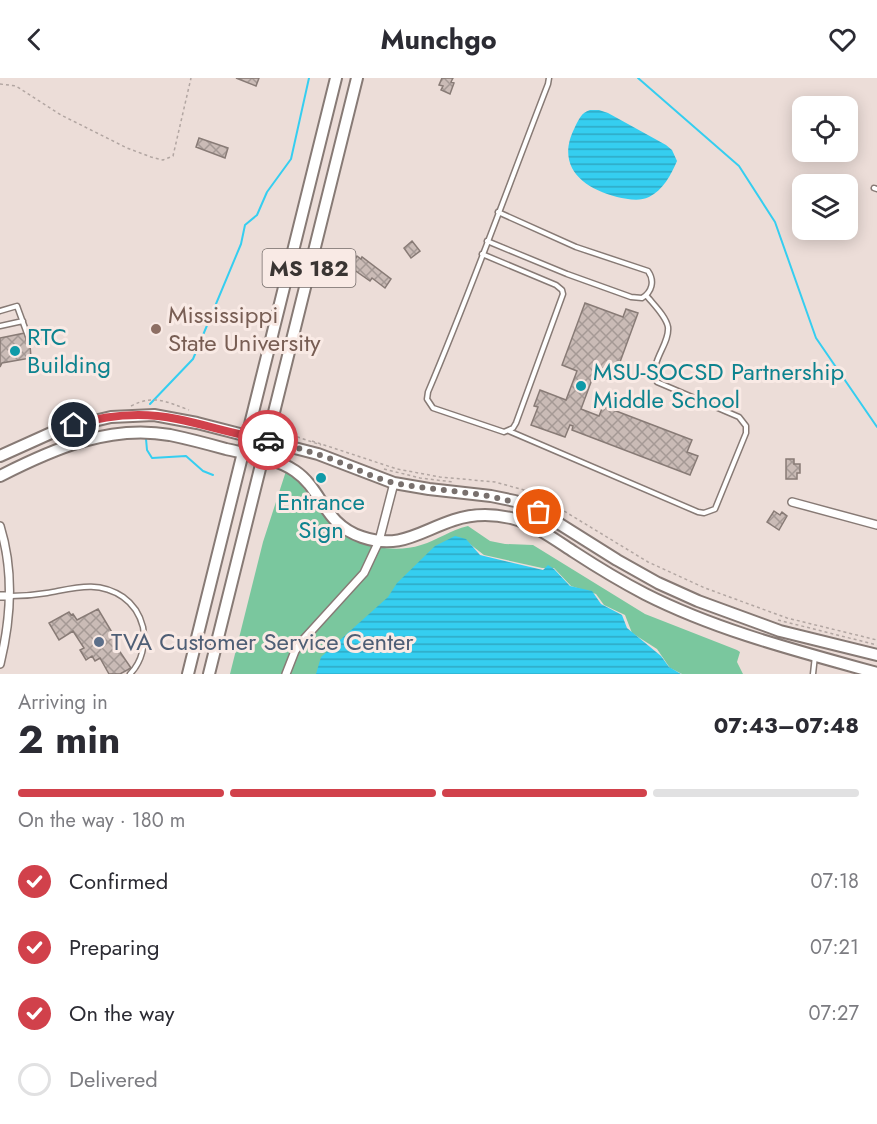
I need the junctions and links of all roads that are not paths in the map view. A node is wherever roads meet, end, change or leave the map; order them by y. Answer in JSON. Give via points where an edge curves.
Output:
{"nodes":[{"id":1,"x":336,"y":78,"type":"edge"},
{"id":2,"x":357,"y":78,"type":"edge"},
{"id":3,"x":549,"y":78,"type":"edge"},
{"id":4,"x":498,"y":212,"type":"junction"},
{"id":5,"x":487,"y":241,"type":"junction"},
{"id":6,"x":482,"y":254,"type":"junction"},
{"id":7,"x":646,"y":295,"type":"junction"},
{"id":8,"x":0,"y":311,"type":"edge"},
{"id":9,"x":23,"y":321,"type":"junction"},
{"id":10,"x":0,"y":326,"type":"edge"},
{"id":11,"x":29,"y":339,"type":"dead end"},
{"id":12,"x":508,"y":431,"type":"junction"},
{"id":13,"x":247,"y":436,"type":"junction"},
{"id":14,"x":267,"y":440,"type":"junction"},
{"id":15,"x":243,"y":453,"type":"junction"},
{"id":16,"x":0,"y":456,"type":"edge"},
{"id":17,"x":263,"y":458,"type":"junction"},
{"id":18,"x":0,"y":476,"type":"edge"},
{"id":19,"x":394,"y":483,"type":"junction"},
{"id":20,"x":792,"y":502,"type":"dead end"},
{"id":21,"x":877,"y":525,"type":"edge"},
{"id":22,"x":0,"y":526,"type":"edge"},
{"id":23,"x":380,"y":541,"type":"junction"},
{"id":24,"x":0,"y":596,"type":"edge"},
{"id":25,"x":10,"y":596,"type":"junction"},
{"id":26,"x":877,"y":655,"type":"edge"},
{"id":27,"x":815,"y":656,"type":"junction"},
{"id":28,"x":0,"y":664,"type":"edge"},
{"id":29,"x":877,"y":673,"type":"edge"},
{"id":30,"x":130,"y":674,"type":"edge"},
{"id":31,"x":188,"y":674,"type":"edge"},
{"id":32,"x":209,"y":674,"type":"edge"},
{"id":33,"x":286,"y":674,"type":"edge"},
{"id":34,"x":813,"y":674,"type":"edge"}],
"edges":[{"from":1,"to":13,"type":"street","number":"MS 182"},
{"from":2,"to":14,"type":"street","number":"MS 182"},
{"from":3,"to":4,"type":"lane"},
{"from":4,"to":5,"type":"lane"},
{"from":4,"to":7,"type":"lane","via":[[576,247],[648,271],[652,282]]},
{"from":5,"to":6,"type":"lane"},
{"from":5,"to":7,"type":"lane","via":[[632,297]]},
{"from":6,"to":12,"type":"lane","via":[[556,285],[563,294],[516,423]]},
{"from":6,"to":12,"type":"lane","via":[[427,399],[433,408]]},
{"from":7,"to":12,"type":"lane","via":[[666,320],[668,329],[655,369],[657,382],[739,417],[746,426],[715,509],[698,512]]},
{"from":8,"to":9,"type":"lane","via":[[17,306]]},
{"from":9,"to":10,"type":"lane"},
{"from":9,"to":11,"type":"lane"},
{"from":13,"to":14,"type":"street"},
{"from":13,"to":15,"type":"street","number":"MS 182"},
{"from":13,"to":16,"type":"street","via":[[154,415],[111,417],[60,429]]},
{"from":14,"to":17,"type":"street","number":"MS 182"},
{"from":14,"to":19,"type":"street","via":[[318,454]]},
{"from":15,"to":17,"type":"street"},
{"from":15,"to":18,"type":"street","via":[[170,435],[131,432],[82,441]]},
{"from":15,"to":31,"type":"street","number":"MS 182"},
{"from":17,"to":23,"type":"street","via":[[301,476],[329,515],[346,530]]},
{"from":17,"to":32,"type":"street","number":"MS 182"},
{"from":19,"to":23,"type":"street"},
{"from":19,"to":26,"type":"street","via":[[515,501],[640,573],[698,601],[780,631]]},
{"from":20,"to":21,"type":"street"},
{"from":22,"to":25,"type":"street"},
{"from":23,"to":27,"type":"street","via":[[411,539],[464,517],[513,519],[682,612]]},
{"from":23,"to":33,"type":"street","via":[[359,580],[295,651]]},
{"from":24,"to":25,"type":"street"},
{"from":25,"to":28,"type":"street"},
{"from":25,"to":30,"type":"lane","via":[[86,585],[114,591],[128,601],[143,626],[140,659]]},
{"from":27,"to":29,"type":"street"},
{"from":27,"to":34,"type":"lane"}]}
